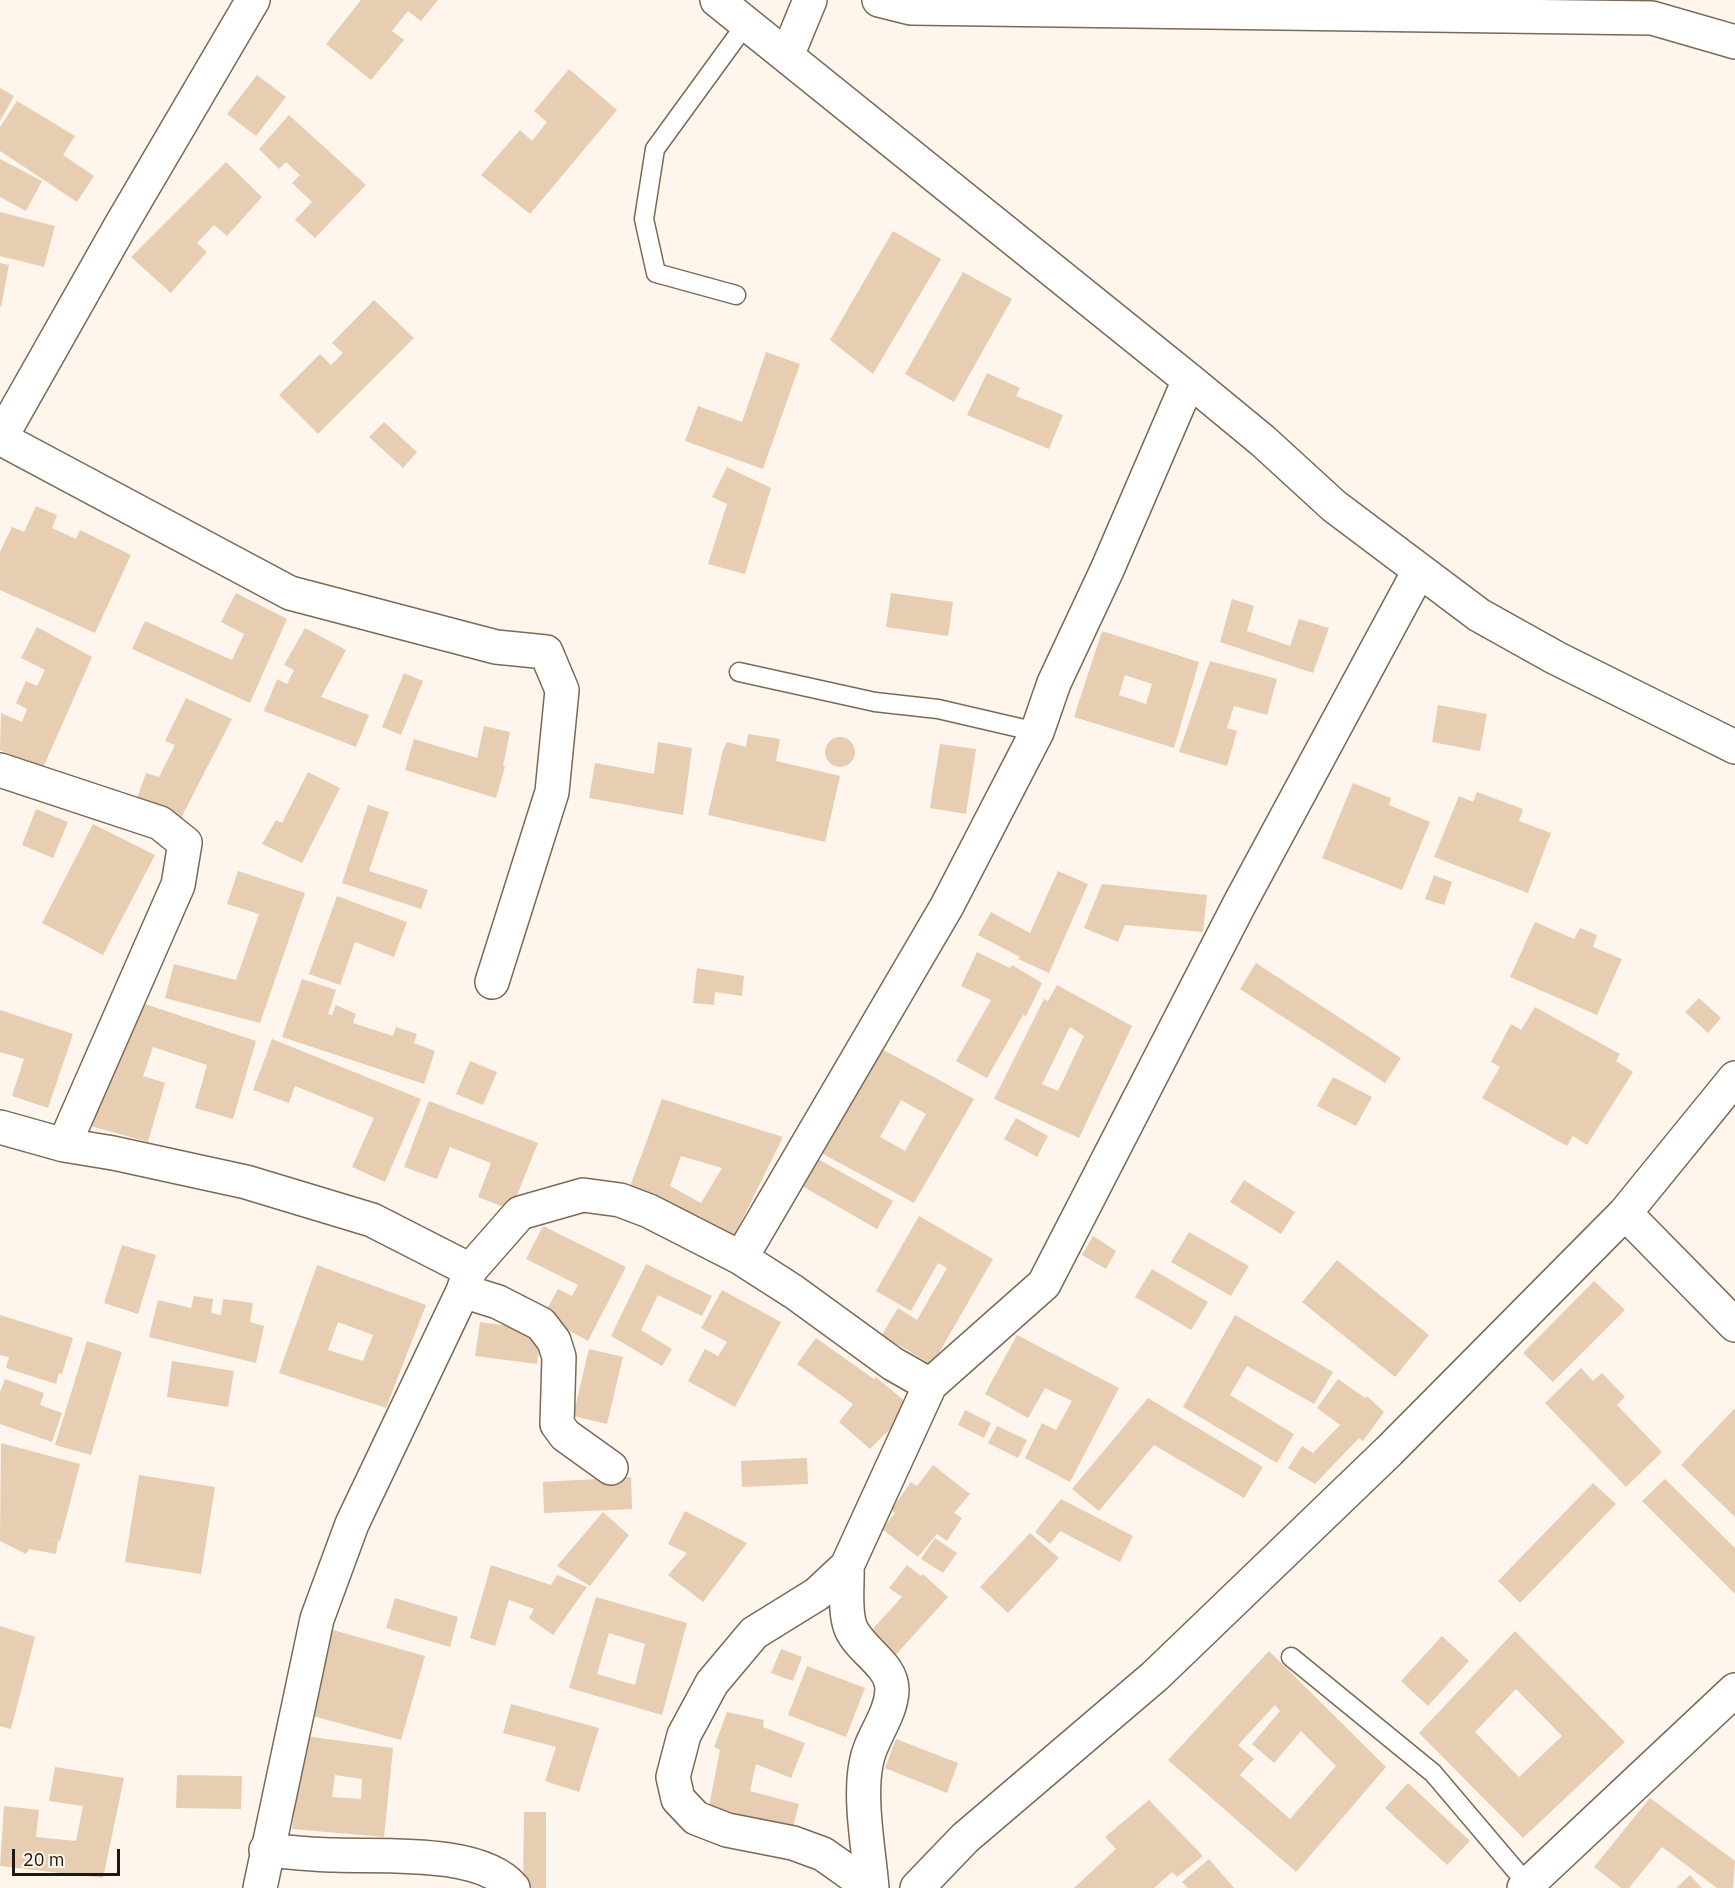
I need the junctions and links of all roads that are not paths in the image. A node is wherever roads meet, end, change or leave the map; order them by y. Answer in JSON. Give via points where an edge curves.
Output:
{"nodes":[{"id":1,"x":254,"y":0,"type":"edge"},
{"id":2,"x":717,"y":0,"type":"edge"},
{"id":3,"x":810,"y":0,"type":"edge"},
{"id":4,"x":879,"y":0,"type":"edge"},
{"id":5,"x":746,"y":24,"type":"junction"},
{"id":6,"x":1735,"y":42,"type":"edge"},
{"id":7,"x":787,"y":56,"type":"junction"},
{"id":8,"x":736,"y":295,"type":"dead end"},
{"id":9,"x":1190,"y":380,"type":"junction"},
{"id":10,"x":0,"y":439,"type":"edge"},
{"id":11,"x":1419,"y":572,"type":"junction"},
{"id":12,"x":739,"y":672,"type":"dead end"},
{"id":13,"x":1037,"y":732,"type":"junction"},
{"id":14,"x":1735,"y":747,"type":"edge"},
{"id":15,"x":0,"y":770,"type":"edge"},
{"id":16,"x":492,"y":982,"type":"dead end"},
{"id":17,"x":1735,"y":1078,"type":"edge"},
{"id":18,"x":0,"y":1127,"type":"edge"},
{"id":19,"x":64,"y":1145,"type":"junction"},
{"id":20,"x":1624,"y":1213,"type":"junction"},
{"id":21,"x":741,"y":1258,"type":"junction"},
{"id":22,"x":466,"y":1280,"type":"junction"},
{"id":23,"x":1735,"y":1325,"type":"edge"},
{"id":24,"x":930,"y":1385,"type":"junction"},
{"id":25,"x":611,"y":1468,"type":"dead end"},
{"id":26,"x":848,"y":1566,"type":"junction"},
{"id":27,"x":1291,"y":1657,"type":"dead end"},
{"id":28,"x":1735,"y":1689,"type":"edge"},
{"id":29,"x":266,"y":1850,"type":"junction"},
{"id":30,"x":1526,"y":1886,"type":"edge"},
{"id":31,"x":260,"y":1888,"type":"edge"},
{"id":32,"x":513,"y":1888,"type":"edge"},
{"id":33,"x":872,"y":1888,"type":"edge"},
{"id":34,"x":917,"y":1888,"type":"edge"}],
"edges":[{"from":1,"to":10,"type":"street"},
{"from":2,"to":5,"type":"street"},
{"from":3,"to":7,"type":"street"},
{"from":4,"to":6,"type":"street","via":[[911,8],[1652,18]]},
{"from":5,"to":7,"type":"street"},
{"from":5,"to":8,"type":"lane","via":[[655,149],[644,219],[657,273]]},
{"from":7,"to":9,"type":"street"},
{"from":9,"to":11,"type":"street","via":[[1334,506]]},
{"from":9,"to":13,"type":"street","via":[[1054,683]]},
{"from":10,"to":16,"type":"street","via":[[290,593],[496,647],[546,652],[562,690],[552,792]]},
{"from":11,"to":14,"type":"street","via":[[1479,615]]},
{"from":11,"to":24,"type":"street","via":[[1239,905],[1044,1284]]},
{"from":12,"to":13,"type":"lane","via":[[875,702],[938,709]]},
{"from":13,"to":21,"type":"street","via":[[947,906]]},
{"from":15,"to":19,"type":"street","via":[[160,823],[185,843],[178,885]]},
{"from":17,"to":20,"type":"street"},
{"from":18,"to":19,"type":"street"},
{"from":19,"to":22,"type":"street","via":[[246,1182],[372,1220]]},
{"from":20,"to":23,"type":"street"},
{"from":20,"to":34,"type":"street","via":[[1389,1451],[1155,1676],[965,1838]]},
{"from":21,"to":22,"type":"street","via":[[649,1211],[620,1200],[583,1195],[520,1213]]},
{"from":21,"to":24,"type":"street","via":[[893,1364]]},
{"from":22,"to":25,"type":"street","via":[[541,1324],[555,1341],[559,1358],[557,1424],[565,1435]]},
{"from":22,"to":29,"type":"street","via":[[352,1524],[317,1619]]},
{"from":24,"to":26,"type":"street"},
{"from":26,"to":33,"type":"street","via":[[849,1624],[856,1639],[890,1678],[892,1690],[888,1711],[866,1763]]},
{"from":26,"to":33,"type":"street","via":[[817,1594],[754,1634],[712,1683],[684,1735],[673,1777],[678,1799],[696,1818],[727,1830],[793,1843],[823,1854]]},
{"from":27,"to":30,"type":"lane","via":[[1433,1773]]},
{"from":28,"to":30,"type":"street"},
{"from":29,"to":31,"type":"street"},
{"from":29,"to":32,"type":"street","via":[[437,1858],[504,1877]]}]}
